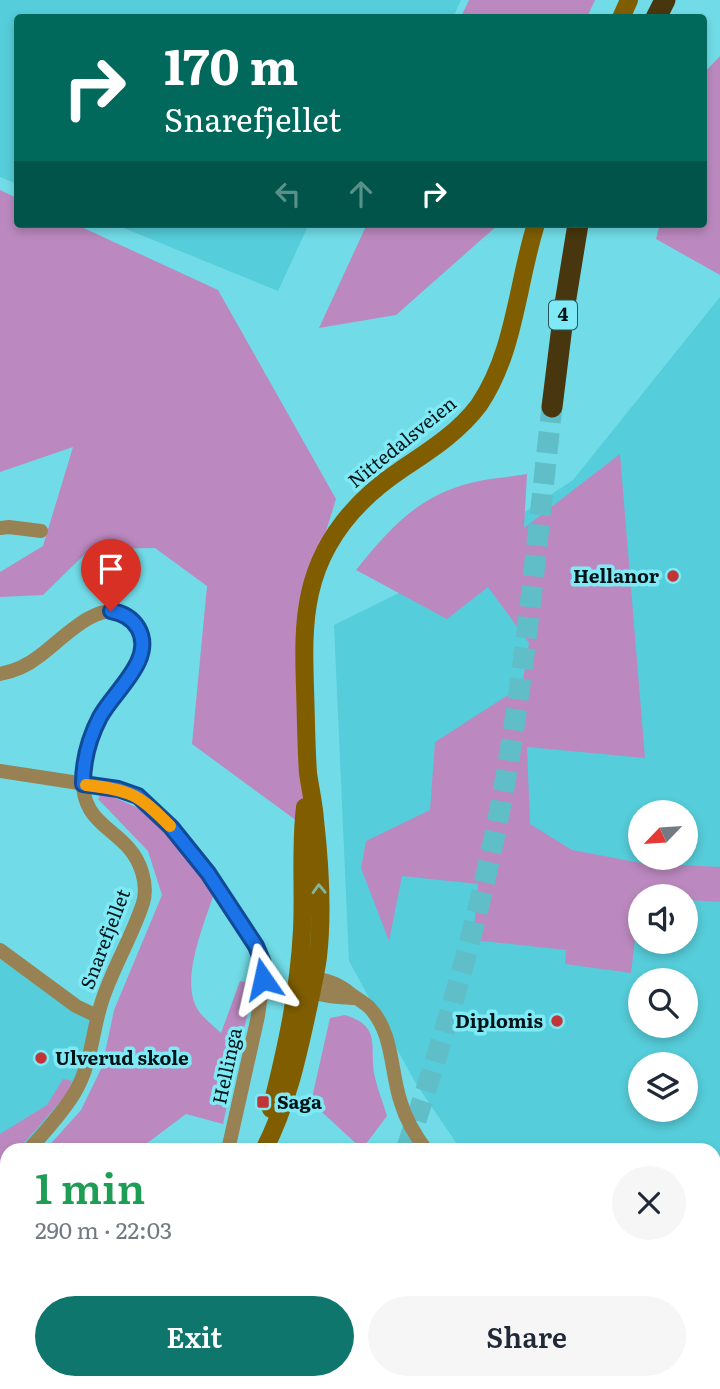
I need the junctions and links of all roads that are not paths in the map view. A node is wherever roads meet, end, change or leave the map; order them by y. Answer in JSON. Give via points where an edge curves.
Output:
{"nodes":[{"id":1,"x":535,"y":228,"type":"edge"},
{"id":2,"x":577,"y":228,"type":"edge"},
{"id":3,"x":552,"y":407,"type":"tunnel mouth"},
{"id":4,"x":0,"y":528,"type":"edge"},
{"id":5,"x":41,"y":531,"type":"dead end"},
{"id":6,"x":0,"y":674,"type":"edge"},
{"id":7,"x":0,"y":771,"type":"edge"},
{"id":8,"x":83,"y":784,"type":"junction"},
{"id":9,"x":0,"y":950,"type":"edge"},
{"id":10,"x":308,"y":984,"type":"junction"},
{"id":11,"x":97,"y":1016,"type":"junction"},
{"id":12,"x":35,"y":1143,"type":"edge"},
{"id":13,"x":230,"y":1143,"type":"edge"},
{"id":14,"x":265,"y":1143,"type":"edge"},
{"id":15,"x":422,"y":1143,"type":"edge"}],
"edges":[{"from":1,"to":10,"type":"main road","name":"Nittedalsveien","via":[[505,348],[478,405],[444,439],[361,502],[336,532],[317,566],[305,627],[309,774],[303,818],[303,905]]},
{"from":2,"to":3,"type":"highway","number":"4"},
{"from":4,"to":5,"type":"street"},
{"from":6,"to":8,"type":"street","name":"Snarefjellet","via":[[38,658],[101,612],[118,612],[136,625],[143,642],[140,659],[99,718],[88,746]]},
{"from":7,"to":8,"type":"street","name":"Hellinga"},
{"from":8,"to":11,"type":"street","name":"Snarefjellet","via":[[88,807],[135,857],[145,887]]},
{"from":8,"to":13,"type":"street","name":"Hellinga","via":[[128,792],[146,802],[186,843],[261,957],[258,1016]]},
{"from":9,"to":11,"type":"street","via":[[76,1006]]},
{"from":10,"to":14,"type":"main road","name":"Nittedalsveien","via":[[287,1043]]},
{"from":10,"to":15,"type":"street","via":[[328,996],[356,998],[374,1013],[383,1029],[400,1100]]},
{"from":11,"to":12,"type":"street","name":"Snarefjellet","via":[[89,1059],[75,1092]]}]}
